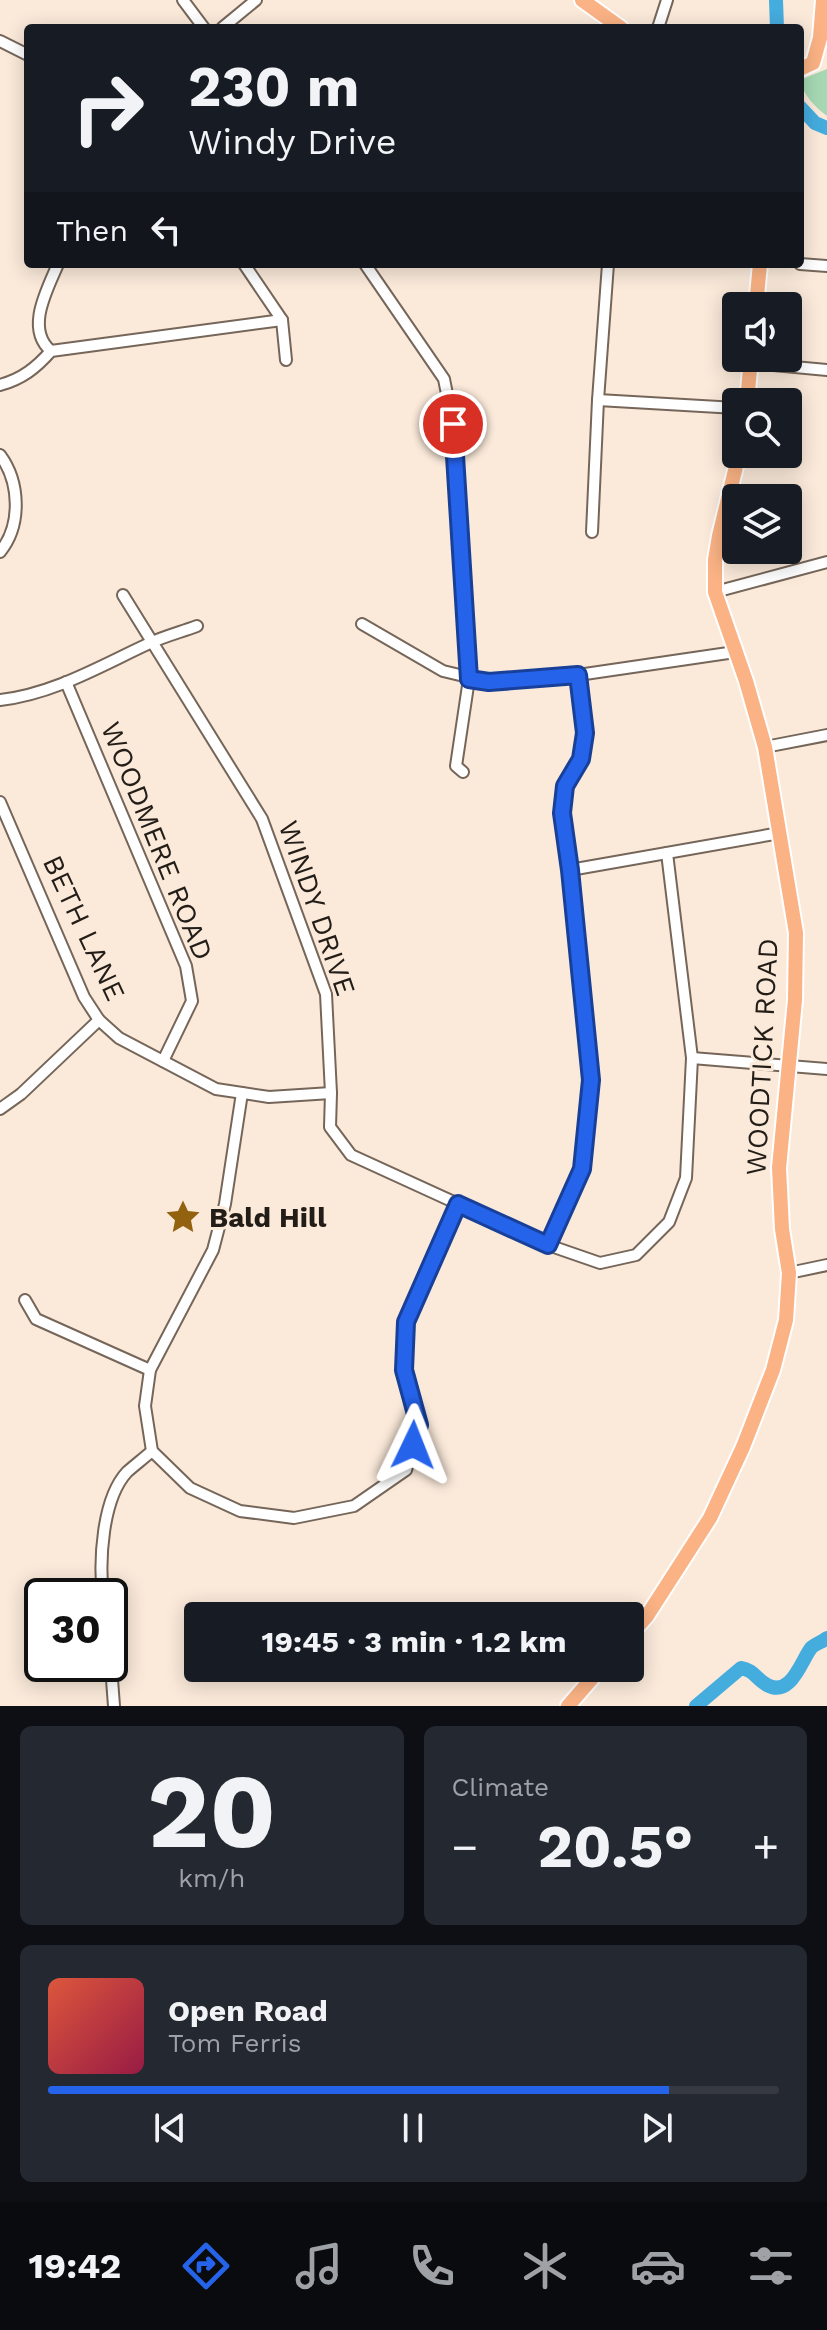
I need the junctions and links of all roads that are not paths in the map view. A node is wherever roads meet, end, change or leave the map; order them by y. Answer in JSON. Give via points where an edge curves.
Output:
{"nodes":[{"id":1,"x":183,"y":0,"type":"edge"},
{"id":2,"x":256,"y":0,"type":"edge"},
{"id":3,"x":582,"y":0,"type":"edge"},
{"id":4,"x":667,"y":0,"type":"edge"},
{"id":5,"x":823,"y":0,"type":"edge"},
{"id":6,"x":201,"y":24,"type":"edge"},
{"id":7,"x":227,"y":24,"type":"edge"},
{"id":8,"x":615,"y":24,"type":"edge"},
{"id":9,"x":659,"y":24,"type":"edge"},
{"id":10,"x":0,"y":41,"type":"edge"},
{"id":11,"x":24,"y":53,"type":"edge"},
{"id":12,"x":813,"y":64,"type":"edge"},
{"id":13,"x":804,"y":264,"type":"edge"},
{"id":14,"x":827,"y":266,"type":"edge"},
{"id":15,"x":57,"y":268,"type":"edge"},
{"id":16,"x":247,"y":268,"type":"edge"},
{"id":17,"x":368,"y":268,"type":"edge"},
{"id":18,"x":608,"y":268,"type":"edge"},
{"id":19,"x":760,"y":268,"type":"edge"},
{"id":20,"x":757,"y":292,"type":"edge"},
{"id":21,"x":282,"y":320,"type":"junction"},
{"id":22,"x":51,"y":351,"type":"junction"},
{"id":23,"x":286,"y":360,"type":"dead end"},
{"id":24,"x":802,"y":367,"type":"edge"},
{"id":25,"x":827,"y":370,"type":"edge"},
{"id":26,"x":0,"y":385,"type":"edge"},
{"id":27,"x":598,"y":400,"type":"junction"},
{"id":28,"x":722,"y":407,"type":"edge"},
{"id":29,"x":0,"y":455,"type":"edge"},
{"id":30,"x":736,"y":468,"type":"edge"},
{"id":31,"x":592,"y":532,"type":"dead end"},
{"id":32,"x":0,"y":552,"type":"edge"},
{"id":33,"x":827,"y":562,"type":"edge"},
{"id":34,"x":715,"y":592,"type":"junction"},
{"id":35,"x":123,"y":595,"type":"dead end"},
{"id":36,"x":362,"y":624,"type":"dead end"},
{"id":37,"x":197,"y":626,"type":"dead end"},
{"id":38,"x":153,"y":642,"type":"junction"},
{"id":39,"x":735,"y":652,"type":"junction"},
{"id":40,"x":578,"y":675,"type":"junction"},
{"id":41,"x":469,"y":679,"type":"junction"},
{"id":42,"x":66,"y":682,"type":"junction"},
{"id":43,"x":0,"y":700,"type":"edge"},
{"id":44,"x":827,"y":735,"type":"edge"},
{"id":45,"x":765,"y":747,"type":"junction"},
{"id":46,"x":463,"y":772,"type":"dead end"},
{"id":47,"x":0,"y":802,"type":"edge"},
{"id":48,"x":780,"y":833,"type":"junction"},
{"id":49,"x":667,"y":853,"type":"junction"},
{"id":50,"x":570,"y":870,"type":"junction"},
{"id":51,"x":99,"y":1020,"type":"junction"},
{"id":52,"x":692,"y":1058,"type":"junction"},
{"id":53,"x":163,"y":1061,"type":"junction"},
{"id":54,"x":788,"y":1066,"type":"junction"},
{"id":55,"x":827,"y":1069,"type":"edge"},
{"id":56,"x":242,"y":1093,"type":"junction"},
{"id":57,"x":331,"y":1093,"type":"junction"},
{"id":58,"x":0,"y":1109,"type":"edge"},
{"id":59,"x":458,"y":1204,"type":"junction"},
{"id":60,"x":548,"y":1245,"type":"junction"},
{"id":61,"x":827,"y":1265,"type":"edge"},
{"id":62,"x":789,"y":1273,"type":"junction"},
{"id":63,"x":25,"y":1300,"type":"dead end"},
{"id":64,"x":150,"y":1370,"type":"junction"},
{"id":65,"x":152,"y":1451,"type":"junction"},
{"id":66,"x":103,"y":1578,"type":"edge"},
{"id":67,"x":644,"y":1619,"type":"edge"},
{"id":68,"x":112,"y":1682,"type":"edge"},
{"id":69,"x":589,"y":1682,"type":"edge"},
{"id":70,"x":114,"y":1706,"type":"edge"},
{"id":71,"x":568,"y":1706,"type":"edge"}],
"edges":[{"from":1,"to":6,"type":"street"},
{"from":2,"to":7,"type":"street"},
{"from":3,"to":8,"type":"main road"},
{"from":4,"to":9,"type":"street"},
{"from":5,"to":12,"type":"main road"},
{"from":10,"to":11,"type":"street"},
{"from":13,"to":14,"type":"street"},
{"from":15,"to":22,"type":"street","via":[[37,324]]},
{"from":16,"to":21,"type":"street"},
{"from":17,"to":41,"type":"street","via":[[444,379],[453,424]]},
{"from":18,"to":27,"type":"street"},
{"from":19,"to":20,"type":"main road"},
{"from":21,"to":22,"type":"street"},
{"from":21,"to":23,"type":"street"},
{"from":22,"to":26,"type":"street","via":[[35,369]]},
{"from":24,"to":25,"type":"street"},
{"from":27,"to":28,"type":"street"},
{"from":27,"to":31,"type":"street"},
{"from":29,"to":32,"type":"street","via":[[17,499],[10,540]]},
{"from":30,"to":34,"type":"main road","name":"WOODTICK ROAD","via":[[715,560]]},
{"from":33,"to":34,"type":"street"},
{"from":34,"to":39,"type":"main road","name":"WOODTICK ROAD"},
{"from":35,"to":38,"type":"street","name":"WINDY DRIVE"},
{"from":36,"to":41,"type":"street","via":[[443,671]]},
{"from":37,"to":38,"type":"street"},
{"from":38,"to":42,"type":"street"},
{"from":38,"to":57,"type":"street","name":"WINDY DRIVE","via":[[262,819],[326,994]]},
{"from":39,"to":40,"type":"street"},
{"from":39,"to":45,"type":"main road","name":"WOODTICK ROAD"},
{"from":40,"to":41,"type":"street"},
{"from":40,"to":50,"type":"street","via":[[585,733],[581,759],[565,786],[562,813]]},
{"from":41,"to":46,"type":"street","via":[[456,766]]},
{"from":42,"to":43,"type":"street"},
{"from":42,"to":53,"type":"street","name":"WOODMERE ROAD","via":[[186,966],[192,1001]]},
{"from":44,"to":45,"type":"street"},
{"from":45,"to":48,"type":"main road","name":"WOODTICK ROAD"},
{"from":47,"to":51,"type":"street","name":"BETH LANE","via":[[84,997]]},
{"from":48,"to":49,"type":"street"},
{"from":48,"to":54,"type":"main road","name":"WOODTICK ROAD","via":[[796,933]]},
{"from":49,"to":50,"type":"street"},
{"from":49,"to":52,"type":"street","name":"WINDY DRIVE"},
{"from":50,"to":60,"type":"street","via":[[591,1080],[582,1169]]},
{"from":51,"to":53,"type":"street","name":"BETH LANE","via":[[119,1038]]},
{"from":51,"to":58,"type":"street"},
{"from":52,"to":54,"type":"street"},
{"from":52,"to":60,"type":"street","name":"WINDY DRIVE","via":[[686,1178],[669,1222],[636,1255],[600,1263]]},
{"from":53,"to":56,"type":"street","name":"BETH LANE","via":[[216,1089]]},
{"from":54,"to":55,"type":"street"},
{"from":54,"to":62,"type":"main road","name":"WOODTICK ROAD","via":[[779,1168]]},
{"from":56,"to":57,"type":"street","name":"BETH LANE"},
{"from":56,"to":64,"type":"street","via":[[213,1250]]},
{"from":57,"to":59,"type":"street","name":"WINDY DRIVE","via":[[330,1127],[351,1155]]},
{"from":59,"to":60,"type":"street","name":"WINDY DRIVE"},
{"from":59,"to":65,"type":"street","via":[[406,1322],[404,1370],[419,1425],[406,1470],[354,1506],[294,1518],[240,1511],[190,1488]]},
{"from":61,"to":62,"type":"street"},
{"from":62,"to":67,"type":"main road","name":"WOODTICK ROAD","via":[[782,1340],[743,1447],[710,1518]]},
{"from":63,"to":64,"type":"street","via":[[36,1319]]},
{"from":64,"to":65,"type":"street","via":[[145,1406]]},
{"from":65,"to":66,"type":"street","via":[[126,1474],[111,1499]]},
{"from":68,"to":70,"type":"street"},
{"from":69,"to":71,"type":"main road"}]}
